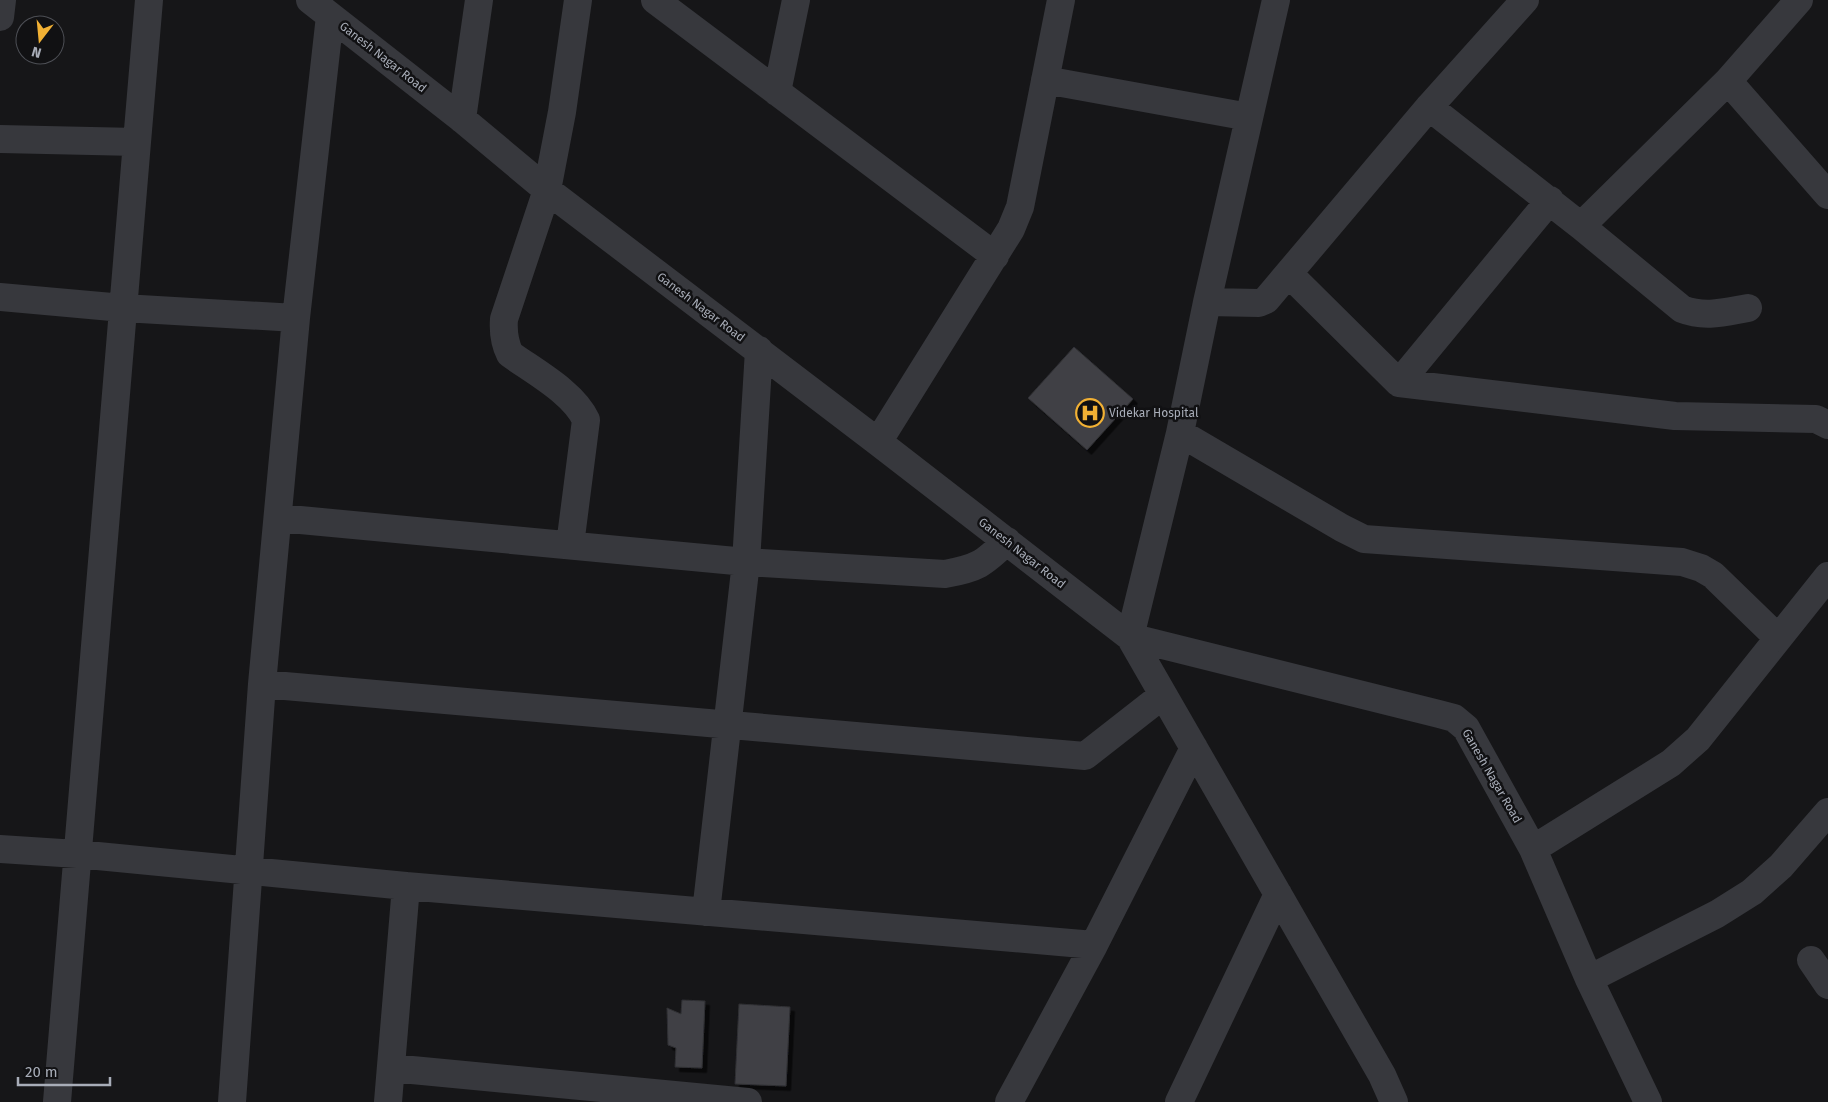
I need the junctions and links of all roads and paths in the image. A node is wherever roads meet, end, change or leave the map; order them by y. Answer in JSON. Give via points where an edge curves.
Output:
{"nodes":[{"id":1,"x":2,"y":0,"type":"edge"},
{"id":2,"x":149,"y":0,"type":"edge"},
{"id":3,"x":480,"y":0,"type":"edge"},
{"id":4,"x":578,"y":0,"type":"edge"},
{"id":5,"x":654,"y":0,"type":"edge"},
{"id":6,"x":796,"y":0,"type":"edge"},
{"id":7,"x":1061,"y":0,"type":"edge"},
{"id":8,"x":1276,"y":0,"type":"edge"},
{"id":9,"x":1525,"y":0,"type":"edge"},
{"id":10,"x":1799,"y":0,"type":"edge"},
{"id":11,"x":320,"y":8,"type":"edge"},
{"id":12,"x":0,"y":17,"type":"edge"},
{"id":13,"x":1045,"y":80,"type":"junction"},
{"id":14,"x":1728,"y":81,"type":"junction"},
{"id":15,"x":777,"y":92,"type":"junction"},
{"id":16,"x":1429,"y":107,"type":"junction"},
{"id":17,"x":1249,"y":117,"type":"junction"},
{"id":18,"x":462,"y":118,"type":"junction"},
{"id":19,"x":0,"y":139,"type":"edge"},
{"id":20,"x":137,"y":142,"type":"junction"},
{"id":21,"x":547,"y":190,"type":"junction"},
{"id":22,"x":1828,"y":195,"type":"edge"},
{"id":23,"x":1550,"y":200,"type":"junction"},
{"id":24,"x":1581,"y":226,"type":"junction"},
{"id":25,"x":995,"y":256,"type":"junction"},
{"id":26,"x":1289,"y":274,"type":"junction"},
{"id":27,"x":0,"y":297,"type":"edge"},
{"id":28,"x":1207,"y":302,"type":"junction"},
{"id":29,"x":124,"y":308,"type":"junction"},
{"id":30,"x":1748,"y":308,"type":"dead end"},
{"id":31,"x":296,"y":318,"type":"junction"},
{"id":32,"x":759,"y":350,"type":"junction"},
{"id":33,"x":1399,"y":383,"type":"junction"},
{"id":34,"x":1828,"y":426,"type":"edge"},
{"id":35,"x":1180,"y":433,"type":"junction"},
{"id":36,"x":878,"y":442,"type":"junction"},
{"id":37,"x":279,"y":518,"type":"junction"},
{"id":38,"x":1007,"y":541,"type":"junction"},
{"id":39,"x":570,"y":545,"type":"junction"},
{"id":40,"x":746,"y":562,"type":"junction"},
{"id":41,"x":1828,"y":576,"type":"edge"},
{"id":42,"x":1130,"y":637,"type":"junction"},
{"id":43,"x":1778,"y":638,"type":"junction"},
{"id":44,"x":262,"y":684,"type":"junction"},
{"id":45,"x":1163,"y":695,"type":"junction"},
{"id":46,"x":727,"y":724,"type":"junction"},
{"id":47,"x":1194,"y":748,"type":"junction"},
{"id":48,"x":1828,"y":812,"type":"edge"},
{"id":49,"x":0,"y":849,"type":"edge"},
{"id":50,"x":1534,"y":849,"type":"junction"},
{"id":51,"x":78,"y":854,"type":"junction"},
{"id":52,"x":249,"y":870,"type":"junction"},
{"id":53,"x":406,"y":886,"type":"junction"},
{"id":54,"x":1278,"y":894,"type":"junction"},
{"id":55,"x":706,"y":912,"type":"junction"},
{"id":56,"x":1094,"y":945,"type":"junction"},
{"id":57,"x":1811,"y":960,"type":"dead end"},
{"id":58,"x":1590,"y":979,"type":"junction"},
{"id":59,"x":1828,"y":985,"type":"edge"},
{"id":60,"x":391,"y":1068,"type":"junction"},
{"id":61,"x":672,"y":1098,"type":"edge"},
{"id":62,"x":57,"y":1102,"type":"edge"},
{"id":63,"x":232,"y":1102,"type":"edge"},
{"id":64,"x":388,"y":1102,"type":"edge"},
{"id":65,"x":748,"y":1102,"type":"edge"},
{"id":66,"x":1009,"y":1102,"type":"edge"},
{"id":67,"x":1179,"y":1102,"type":"edge"},
{"id":68,"x":1394,"y":1102,"type":"edge"},
{"id":69,"x":1648,"y":1102,"type":"edge"}],
"edges":[{"from":1,"to":12,"type":"street"},
{"from":2,"to":20,"type":"street"},
{"from":3,"to":18,"type":"street"},
{"from":4,"to":21,"type":"street"},
{"from":5,"to":15,"type":"street"},
{"from":6,"to":15,"type":"street"},
{"from":7,"to":13,"type":"street"},
{"from":8,"to":17,"type":"street"},
{"from":9,"to":16,"type":"street"},
{"from":10,"to":14,"type":"street"},
{"from":11,"to":18,"type":"street","name":"Ganesh Nagar Road"},
{"from":11,"to":31,"type":"street"},
{"from":13,"to":17,"type":"street"},
{"from":13,"to":25,"type":"street","via":[[1020,207]]},
{"from":14,"to":22,"type":"street"},
{"from":14,"to":24,"type":"street"},
{"from":15,"to":25,"type":"street"},
{"from":16,"to":23,"type":"street"},
{"from":16,"to":26,"type":"street"},
{"from":17,"to":28,"type":"street"},
{"from":18,"to":21,"type":"street","name":"Ganesh Nagar Road"},
{"from":19,"to":20,"type":"street"},
{"from":20,"to":29,"type":"street"},
{"from":21,"to":32,"type":"street","name":"Ganesh Nagar Road"},
{"from":21,"to":39,"type":"street","via":[[504,319],[503,334],[510,354],[572,399],[586,420]]},
{"from":23,"to":24,"type":"street"},
{"from":23,"to":33,"type":"street"},
{"from":24,"to":30,"type":"street","via":[[1682,309],[1705,315]]},
{"from":25,"to":36,"type":"street"},
{"from":26,"to":28,"type":"street","via":[[1266,300],[1259,303]]},
{"from":26,"to":33,"type":"street"},
{"from":27,"to":29,"type":"street"},
{"from":28,"to":35,"type":"street"},
{"from":29,"to":31,"type":"street"},
{"from":29,"to":51,"type":"street"},
{"from":31,"to":37,"type":"street"},
{"from":32,"to":36,"type":"street","name":"Ganesh Nagar Road"},
{"from":32,"to":40,"type":"street"},
{"from":33,"to":34,"type":"street","via":[[1675,416],[1816,419]]},
{"from":35,"to":42,"type":"street"},
{"from":35,"to":43,"type":"street","via":[[1364,539],[1682,562],[1701,568],[1713,575]]},
{"from":36,"to":38,"type":"street","name":"Ganesh Nagar Road"},
{"from":37,"to":39,"type":"street"},
{"from":37,"to":44,"type":"street"},
{"from":38,"to":40,"type":"street","via":[[985,562],[946,574]]},
{"from":38,"to":42,"type":"street","name":"Ganesh Nagar Road"},
{"from":39,"to":40,"type":"street"},
{"from":40,"to":46,"type":"street"},
{"from":41,"to":43,"type":"street"},
{"from":42,"to":45,"type":"street"},
{"from":42,"to":50,"type":"street","name":"Ganesh Nagar Road","via":[[1454,718],[1466,728]]},
{"from":43,"to":50,"type":"street","via":[[1698,739],[1671,764]]},
{"from":44,"to":46,"type":"street"},
{"from":44,"to":52,"type":"street"},
{"from":45,"to":46,"type":"street","via":[[1084,756]]},
{"from":45,"to":47,"type":"street"},
{"from":46,"to":55,"type":"street"},
{"from":47,"to":54,"type":"street"},
{"from":47,"to":56,"type":"street"},
{"from":48,"to":58,"type":"street","via":[[1781,866],[1752,892],[1717,914]]},
{"from":49,"to":51,"type":"street"},
{"from":50,"to":58,"type":"street","name":"Ganesh Nagar Road"},
{"from":51,"to":52,"type":"street"},
{"from":51,"to":62,"type":"street"},
{"from":52,"to":53,"type":"street"},
{"from":52,"to":63,"type":"street"},
{"from":53,"to":55,"type":"street"},
{"from":53,"to":60,"type":"street"},
{"from":54,"to":67,"type":"street"},
{"from":54,"to":68,"type":"street","via":[[1382,1075]]},
{"from":55,"to":56,"type":"street"},
{"from":56,"to":66,"type":"street"},
{"from":57,"to":59,"type":"street"},
{"from":58,"to":69,"type":"street","name":"Ganesh Nagar Road"},
{"from":60,"to":61,"type":"street"},
{"from":60,"to":64,"type":"street"},
{"from":61,"to":65,"type":"street"}]}
